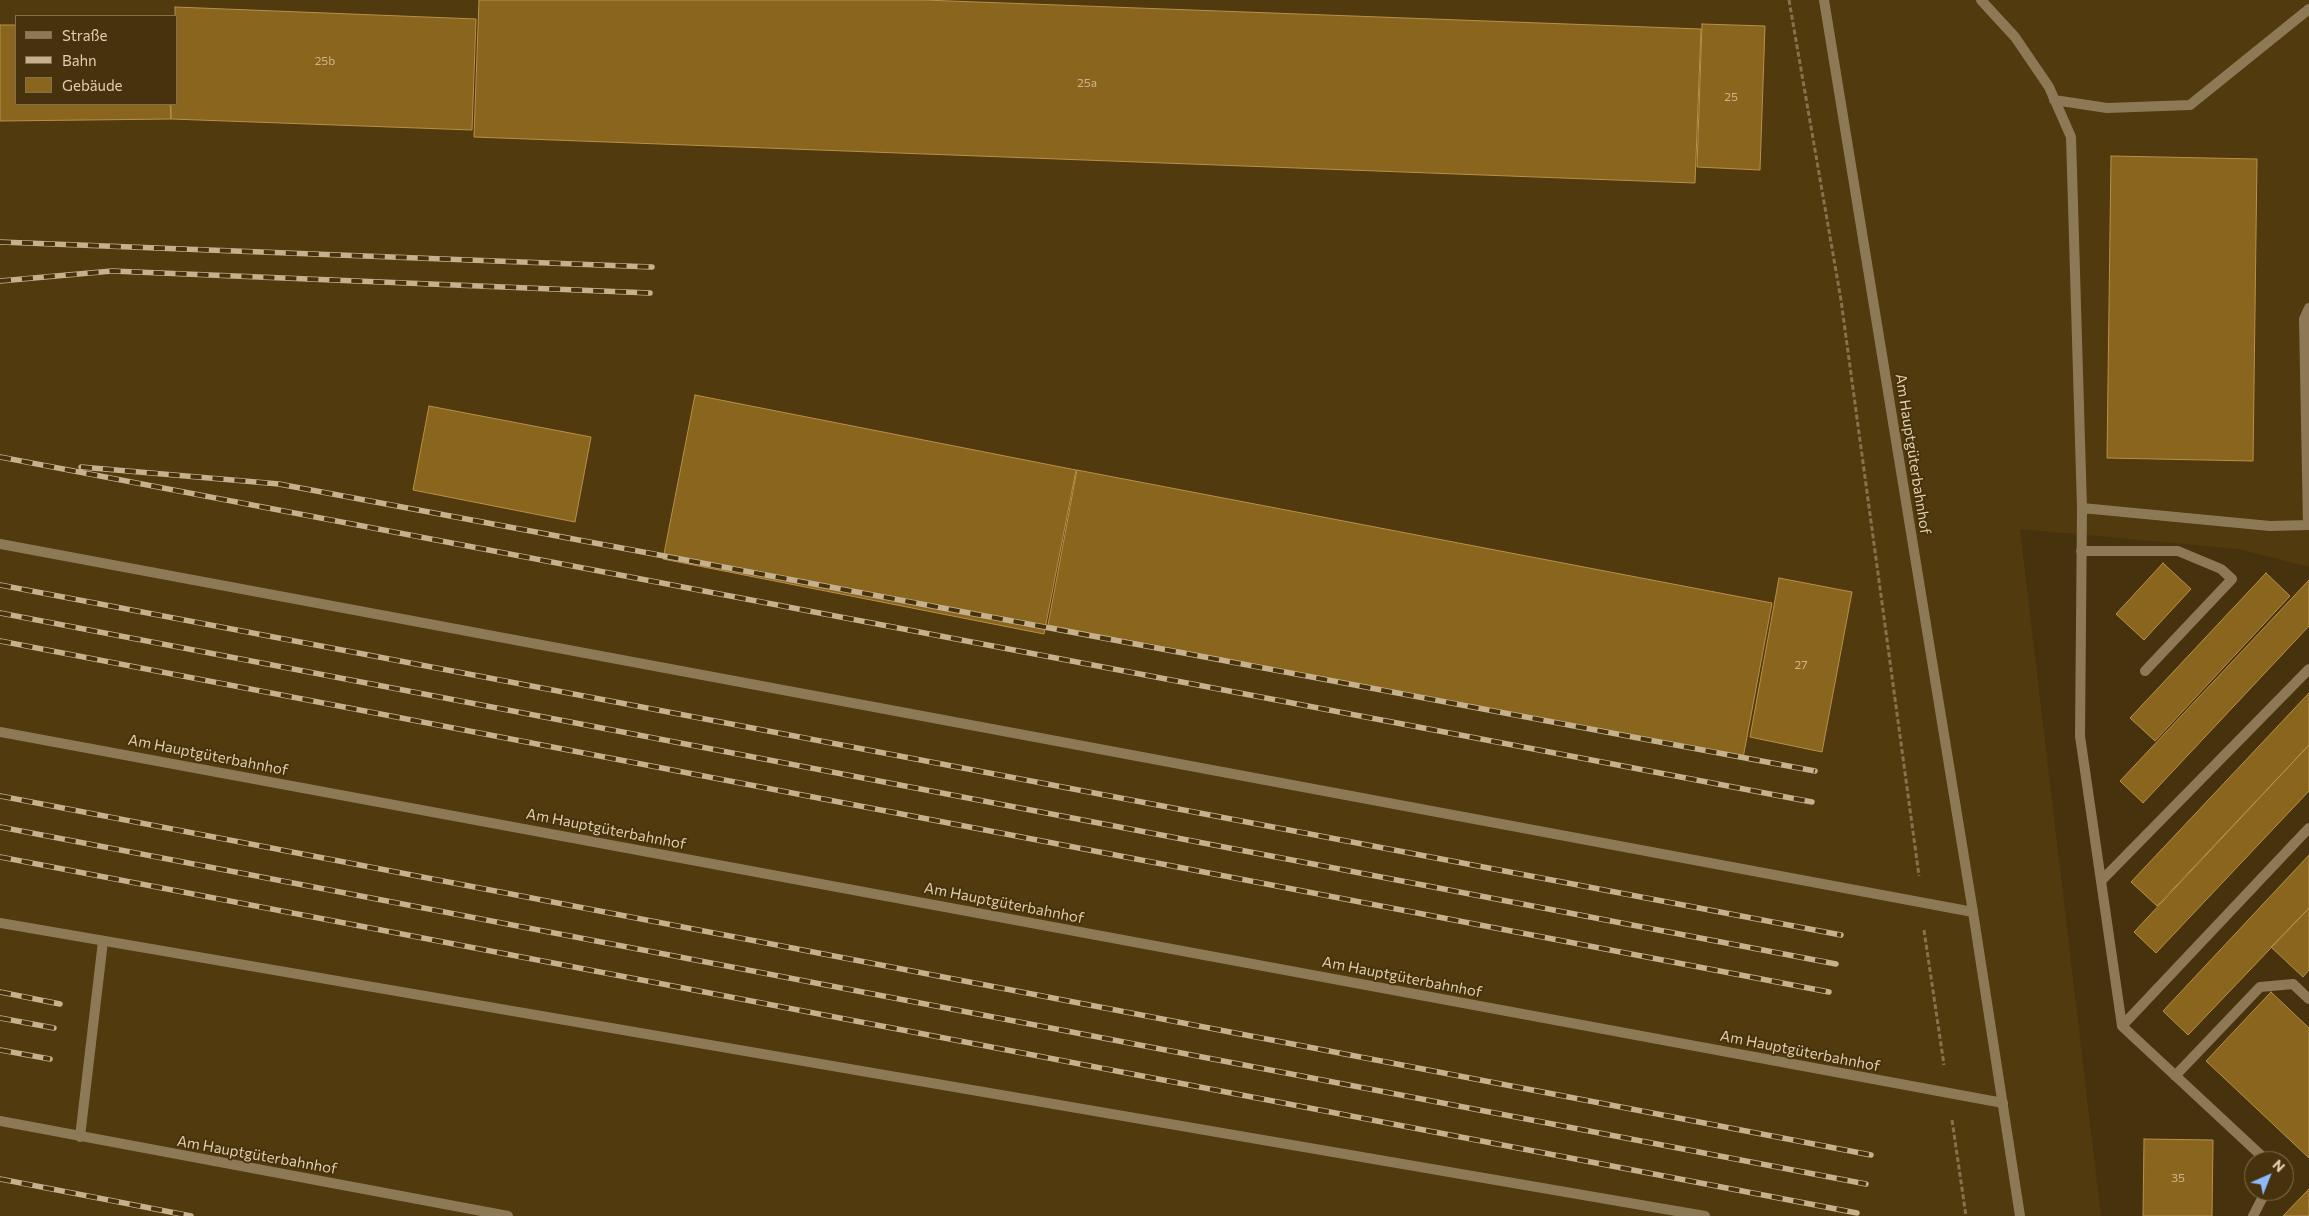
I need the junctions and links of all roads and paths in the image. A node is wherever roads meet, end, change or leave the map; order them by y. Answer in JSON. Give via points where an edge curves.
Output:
{"nodes":[{"id":1,"x":1788,"y":0,"type":"edge"},
{"id":2,"x":1824,"y":0,"type":"edge"},
{"id":3,"x":1981,"y":0,"type":"edge"},
{"id":4,"x":2309,"y":10,"type":"edge"},
{"id":5,"x":2054,"y":100,"type":"junction"},
{"id":6,"x":2309,"y":308,"type":"edge"},
{"id":7,"x":2082,"y":508,"type":"junction"},
{"id":8,"x":2309,"y":525,"type":"edge"},
{"id":9,"x":0,"y":544,"type":"edge"},
{"id":10,"x":2081,"y":552,"type":"junction"},
{"id":11,"x":2309,"y":669,"type":"edge"},
{"id":12,"x":2145,"y":671,"type":"dead end"},
{"id":13,"x":0,"y":732,"type":"edge"},
{"id":14,"x":2309,"y":828,"type":"edge"},
{"id":15,"x":2100,"y":881,"type":"junction"},
{"id":16,"x":1920,"y":902,"type":"junction"},
{"id":17,"x":1973,"y":912,"type":"junction"},
{"id":18,"x":0,"y":923,"type":"edge"},
{"id":19,"x":103,"y":941,"type":"junction"},
{"id":20,"x":2309,"y":999,"type":"edge"},
{"id":21,"x":2122,"y":1026,"type":"junction"},
{"id":22,"x":2175,"y":1076,"type":"junction"},
{"id":23,"x":1948,"y":1094,"type":"junction"},
{"id":24,"x":2003,"y":1103,"type":"junction"},
{"id":25,"x":0,"y":1121,"type":"edge"},
{"id":26,"x":80,"y":1138,"type":"junction"},
{"id":27,"x":2255,"y":1151,"type":"edge"},
{"id":28,"x":2261,"y":1201,"type":"edge"},
{"id":29,"x":508,"y":1216,"type":"edge"},
{"id":30,"x":1705,"y":1216,"type":"edge"},
{"id":31,"x":1966,"y":1216,"type":"edge"},
{"id":32,"x":2020,"y":1216,"type":"edge"},
{"id":33,"x":2253,"y":1216,"type":"edge"}],
"edges":[{"from":1,"to":16,"type":"path","via":[[1841,300],[1919,866]]},
{"from":2,"to":17,"type":"street","name":"Am Hauptgüterbahnhof"},
{"from":3,"to":5,"type":"street","via":[[2015,37],[2049,87]]},
{"from":4,"to":5,"type":"street","via":[[2190,105],[2107,108]]},
{"from":5,"to":7,"type":"street","via":[[2071,137]]},
{"from":6,"to":8,"type":"street","via":[[2304,319]]},
{"from":7,"to":8,"type":"street","via":[[2270,526]]},
{"from":7,"to":10,"type":"street"},
{"from":9,"to":16,"type":"street"},
{"from":10,"to":12,"type":"street","via":[[2178,551],[2222,569],[2232,580]]},
{"from":10,"to":15,"type":"street","via":[[2080,736]]},
{"from":11,"to":15,"type":"street"},
{"from":13,"to":23,"type":"street","name":"Am Hauptgüterbahnhof"},
{"from":14,"to":21,"type":"street"},
{"from":15,"to":21,"type":"street"},
{"from":16,"to":17,"type":"street"},
{"from":16,"to":23,"type":"path"},
{"from":17,"to":24,"type":"street","name":"Am Hauptgüterbahnhof"},
{"from":18,"to":19,"type":"street"},
{"from":19,"to":26,"type":"street"},
{"from":19,"to":30,"type":"street"},
{"from":20,"to":22,"type":"street","via":[[2293,984],[2260,987]]},
{"from":21,"to":22,"type":"street"},
{"from":22,"to":27,"type":"street"},
{"from":23,"to":24,"type":"street","name":"Am Hauptgüterbahnhof"},
{"from":23,"to":31,"type":"path"},
{"from":24,"to":32,"type":"street","name":"Am Hauptgüterbahnhof"},
{"from":25,"to":26,"type":"street","name":"Am Hauptgüterbahnhof"},
{"from":26,"to":29,"type":"street","name":"Am Hauptgüterbahnhof"},
{"from":28,"to":33,"type":"street"}]}
